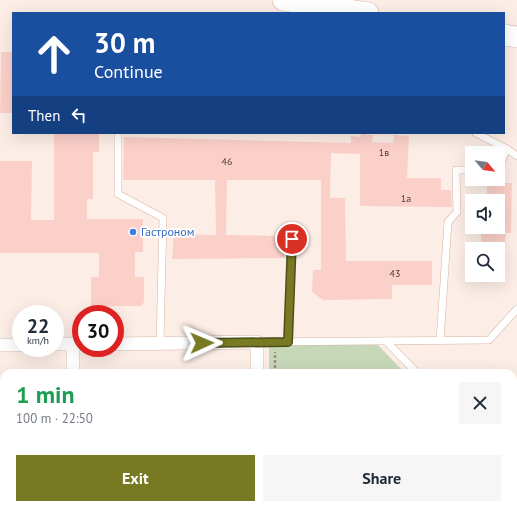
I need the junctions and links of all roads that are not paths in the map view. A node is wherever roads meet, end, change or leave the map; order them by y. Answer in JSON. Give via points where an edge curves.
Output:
{"nodes":[{"id":1,"x":283,"y":0,"type":"edge"},
{"id":2,"x":361,"y":12,"type":"edge"},
{"id":3,"x":505,"y":35,"type":"edge"},
{"id":4,"x":517,"y":37,"type":"edge"},
{"id":5,"x":118,"y":134,"type":"edge"},
{"id":6,"x":478,"y":134,"type":"edge"},
{"id":7,"x":507,"y":149,"type":"junction"},
{"id":8,"x":505,"y":153,"type":"edge"},
{"id":9,"x":517,"y":156,"type":"edge"},
{"id":10,"x":465,"y":170,"type":"edge"},
{"id":11,"x":292,"y":239,"type":"dead end"},
{"id":12,"x":517,"y":309,"type":"edge"},
{"id":13,"x":386,"y":341,"type":"junction"},
{"id":14,"x":440,"y":341,"type":"junction"},
{"id":15,"x":257,"y":342,"type":"junction"},
{"id":16,"x":288,"y":342,"type":"junction"},
{"id":17,"x":160,"y":343,"type":"junction"},
{"id":18,"x":124,"y":344,"type":"edge"},
{"id":19,"x":0,"y":345,"type":"edge"},
{"id":20,"x":12,"y":345,"type":"edge"},
{"id":21,"x":75,"y":357,"type":"edge"},
{"id":22,"x":74,"y":369,"type":"edge"},
{"id":23,"x":257,"y":369,"type":"edge"},
{"id":24,"x":413,"y":369,"type":"edge"}],
"edges":[{"from":1,"to":2,"type":"main road"},
{"from":3,"to":4,"type":"main road"},
{"from":5,"to":17,"type":"lane","via":[[118,194],[163,218]]},
{"from":6,"to":7,"type":"lane"},
{"from":7,"to":8,"type":"lane"},
{"from":7,"to":9,"type":"lane"},
{"from":10,"to":14,"type":"lane","via":[[456,170],[456,212],[448,222]]},
{"from":11,"to":16,"type":"lane"},
{"from":12,"to":14,"type":"lane","via":[[489,340]]},
{"from":13,"to":14,"type":"lane"},
{"from":13,"to":16,"type":"lane"},
{"from":13,"to":24,"type":"lane"},
{"from":15,"to":16,"type":"lane"},
{"from":15,"to":17,"type":"street"},
{"from":15,"to":23,"type":"street"},
{"from":17,"to":18,"type":"street"},
{"from":19,"to":20,"type":"street"},
{"from":21,"to":22,"type":"street"}]}
